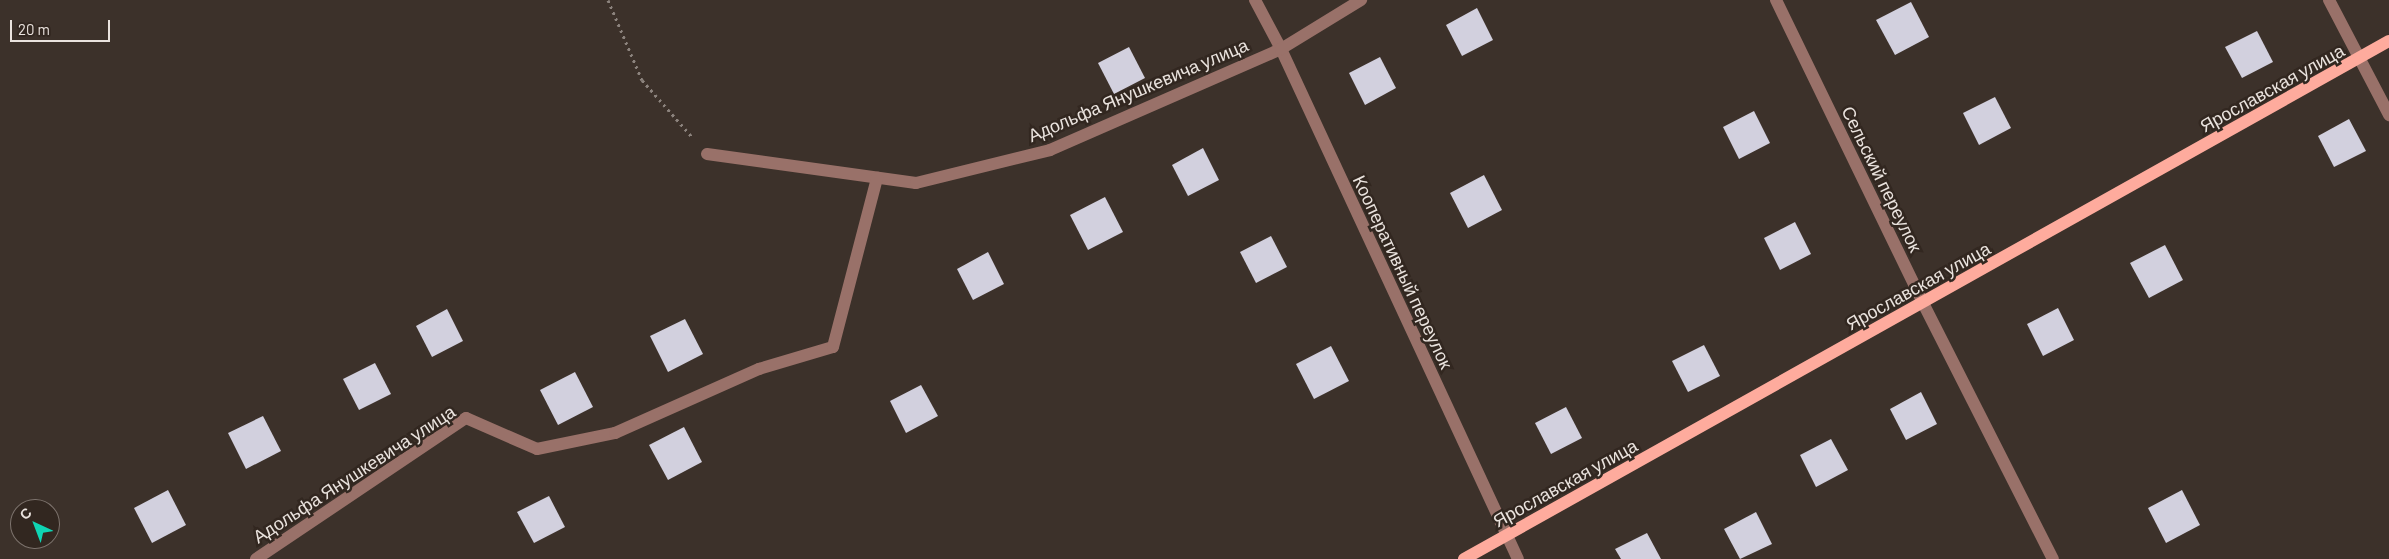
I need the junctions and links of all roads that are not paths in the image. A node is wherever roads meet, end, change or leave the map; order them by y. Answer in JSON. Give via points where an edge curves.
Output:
{"nodes":[{"id":1,"x":1255,"y":0,"type":"edge"},
{"id":2,"x":1362,"y":0,"type":"edge"},
{"id":3,"x":1776,"y":0,"type":"edge"},
{"id":4,"x":2329,"y":0,"type":"edge"},
{"id":5,"x":2389,"y":41,"type":"edge"},
{"id":6,"x":1281,"y":48,"type":"junction"},
{"id":7,"x":2360,"y":58,"type":"junction"},
{"id":8,"x":2389,"y":114,"type":"edge"},
{"id":9,"x":707,"y":154,"type":"road end"},
{"id":10,"x":877,"y":178,"type":"junction"},
{"id":11,"x":1923,"y":303,"type":"junction"},
{"id":12,"x":1506,"y":537,"type":"junction"},
{"id":13,"x":256,"y":559,"type":"edge"},
{"id":14,"x":1464,"y":559,"type":"edge"},
{"id":15,"x":1518,"y":559,"type":"edge"},
{"id":16,"x":2054,"y":559,"type":"edge"}],
"edges":[{"from":1,"to":6,"type":"lane","name":"Кооперативный переулок"},
{"from":2,"to":6,"type":"lane","name":"Адольфа Янушкевича улица"},
{"from":3,"to":11,"type":"lane","name":"Сельский переулок"},
{"from":4,"to":7,"type":"lane"},
{"from":5,"to":7,"type":"main road","name":"Ярославская улица"},
{"from":6,"to":10,"type":"lane","name":"Адольфа Янушкевича улица","via":[[1050,150],[916,183]]},
{"from":6,"to":12,"type":"lane","name":"Кооперативный переулок"},
{"from":7,"to":8,"type":"lane"},
{"from":7,"to":11,"type":"main road","name":"Ярославская улица"},
{"from":9,"to":10,"type":"lane","name":"Адольфа Янушкевича улица"},
{"from":10,"to":13,"type":"lane","name":"Адольфа Янушкевича улица","via":[[833,347],[759,369],[614,434],[537,449],[466,418]]},
{"from":11,"to":12,"type":"main road","name":"Ярославская улица"},
{"from":11,"to":16,"type":"lane","name":"Сельский переулок"},
{"from":12,"to":14,"type":"main road","name":"Ярославская улица"},
{"from":12,"to":15,"type":"lane","name":"Кооперативный переулок"}]}
